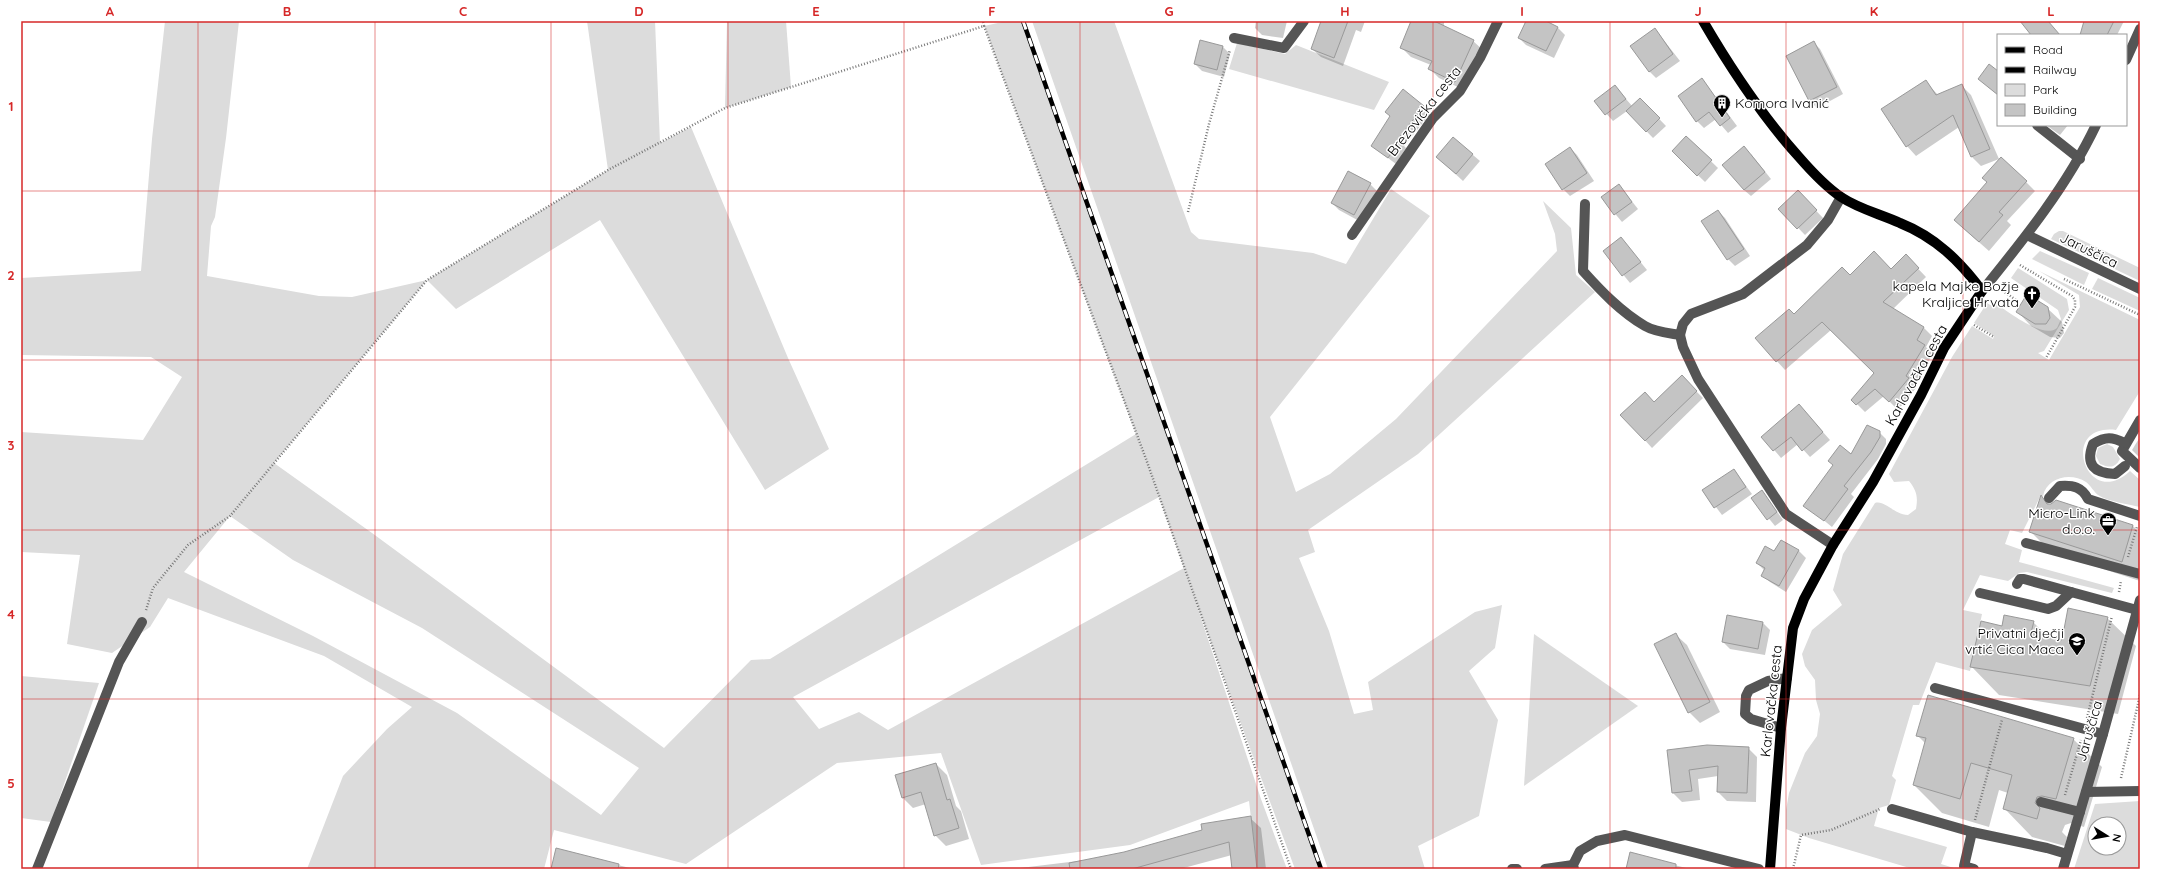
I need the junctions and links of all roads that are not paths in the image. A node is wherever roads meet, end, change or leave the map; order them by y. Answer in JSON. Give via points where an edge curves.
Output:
{"nodes":[{"id":1,"x":1304,"y":21,"type":"edge"},
{"id":2,"x":1498,"y":21,"type":"edge"},
{"id":3,"x":1703,"y":21,"type":"edge"},
{"id":4,"x":2140,"y":29,"type":"edge"},
{"id":5,"x":1234,"y":38,"type":"road end"},
{"id":6,"x":2127,"y":58,"type":"edge"},
{"id":7,"x":2038,"y":126,"type":"edge"},
{"id":8,"x":2096,"y":126,"type":"edge"},
{"id":9,"x":2080,"y":159,"type":"junction"},
{"id":10,"x":1841,"y":197,"type":"junction"},
{"id":11,"x":1585,"y":204,"type":"dead end"},
{"id":12,"x":1352,"y":235,"type":"dead end"},
{"id":13,"x":2027,"y":235,"type":"junction"},
{"id":14,"x":2140,"y":289,"type":"edge"},
{"id":15,"x":1982,"y":291,"type":"junction"},
{"id":16,"x":1680,"y":335,"type":"junction"},
{"id":17,"x":2140,"y":420,"type":"edge"},
{"id":18,"x":2126,"y":443,"type":"junction"},
{"id":19,"x":2125,"y":466,"type":"dead end"},
{"id":20,"x":2140,"y":468,"type":"edge"},
{"id":21,"x":2049,"y":498,"type":"dead end"},
{"id":22,"x":2139,"y":519,"type":"edge"},
{"id":23,"x":2026,"y":543,"type":"dead end"},
{"id":24,"x":1833,"y":544,"type":"junction"},
{"id":25,"x":2140,"y":574,"type":"edge"},
{"id":26,"x":2017,"y":584,"type":"dead end"},
{"id":27,"x":2071,"y":592,"type":"junction"},
{"id":28,"x":1980,"y":593,"type":"dead end"},
{"id":29,"x":2140,"y":600,"type":"edge"},
{"id":30,"x":2137,"y":610,"type":"junction"},
{"id":31,"x":142,"y":622,"type":"road end"},
{"id":32,"x":1787,"y":678,"type":"junction"},
{"id":33,"x":1935,"y":688,"type":"dead end"},
{"id":34,"x":1781,"y":728,"type":"junction"},
{"id":35,"x":2103,"y":734,"type":"junction"},
{"id":36,"x":2140,"y":791,"type":"edge"},
{"id":37,"x":2086,"y":792,"type":"junction"},
{"id":38,"x":2041,"y":802,"type":"dead end"},
{"id":39,"x":1892,"y":809,"type":"road end"},
{"id":40,"x":2080,"y":812,"type":"junction"},
{"id":41,"x":1972,"y":832,"type":"junction"},
{"id":42,"x":2067,"y":854,"type":"junction"},
{"id":43,"x":1729,"y":865,"type":"edge"},
{"id":44,"x":1574,"y":867,"type":"edge"},
{"id":45,"x":36,"y":869,"type":"edge"},
{"id":46,"x":1512,"y":869,"type":"edge"},
{"id":47,"x":1517,"y":869,"type":"edge"},
{"id":48,"x":1545,"y":869,"type":"edge"},
{"id":49,"x":1758,"y":869,"type":"edge"},
{"id":50,"x":1770,"y":869,"type":"edge"},
{"id":51,"x":1974,"y":869,"type":"edge"},
{"id":52,"x":2063,"y":869,"type":"edge"}],
"edges":[{"from":1,"to":5,"type":"street","via":[[1284,48]]},
{"from":2,"to":12,"type":"street","name":"Brezovička cesta","via":[[1460,91],[1433,118]]},
{"from":3,"to":10,"type":"main road","via":[[1732,70],[1780,136],[1815,175]]},
{"from":4,"to":6,"type":"street"},
{"from":7,"to":9,"type":"street"},
{"from":8,"to":9,"type":"street","name":"Karlovačka cesta"},
{"from":9,"to":13,"type":"street","name":"Karlovačka cesta"},
{"from":10,"to":15,"type":"main road","via":[[1926,235],[1949,253]]},
{"from":10,"to":16,"type":"street","via":[[1828,220],[1807,245],[1743,294],[1691,314],[1683,324]]},
{"from":11,"to":16,"type":"street","via":[[1583,271],[1602,293],[1645,326]]},
{"from":13,"to":14,"type":"street","name":"Jaruščica"},
{"from":13,"to":15,"type":"street","name":"Karlovačka cesta"},
{"from":15,"to":24,"type":"main road","name":"Karlovačka cesta","via":[[1944,348],[1873,482]]},
{"from":16,"to":24,"type":"street","via":[[1698,379],[1786,514]]},
{"from":17,"to":18,"type":"street"},
{"from":18,"to":19,"type":"street","via":[[2113,437],[2103,438],[2093,444],[2090,460],[2092,466],[2106,473],[2115,474]]},
{"from":18,"to":20,"type":"street","via":[[2122,451]]},
{"from":21,"to":22,"type":"street","via":[[2060,486],[2077,487],[2084,491],[2088,499]]},
{"from":23,"to":25,"type":"street"},
{"from":24,"to":32,"type":"main road","name":"Karlovačka cesta","via":[[1804,599],[1793,628]]},
{"from":26,"to":27,"type":"street","via":[[2020,579],[2024,579]]},
{"from":27,"to":28,"type":"street","via":[[2056,606],[2048,609]]},
{"from":27,"to":30,"type":"street"},
{"from":29,"to":30,"type":"street","name":"Jaruščica"},
{"from":30,"to":35,"type":"street","name":"Jaruščica"},
{"from":31,"to":45,"type":"street","via":[[119,662]]},
{"from":32,"to":34,"type":"main road","name":"Karlovačka cesta"},
{"from":32,"to":34,"type":"street","via":[[1768,681],[1749,690],[1744,706],[1745,714],[1751,719]]},
{"from":33,"to":35,"type":"street"},
{"from":34,"to":50,"type":"main road","name":"Karlovačka cesta"},
{"from":35,"to":37,"type":"street","name":"Jaruščica"},
{"from":36,"to":37,"type":"street"},
{"from":37,"to":40,"type":"street","name":"Jaruščica"},
{"from":38,"to":40,"type":"street"},
{"from":39,"to":41,"type":"street"},
{"from":40,"to":42,"type":"street","name":"Jaruščica"},
{"from":41,"to":42,"type":"street"},
{"from":41,"to":51,"type":"street","via":[[1964,866]]},
{"from":42,"to":52,"type":"street","name":"Jaruščica"},
{"from":43,"to":44,"type":"street","via":[[1625,835],[1597,840],[1580,851]]},
{"from":43,"to":49,"type":"street"},
{"from":44,"to":48,"type":"street"},
{"from":46,"to":47,"type":"street"}]}
